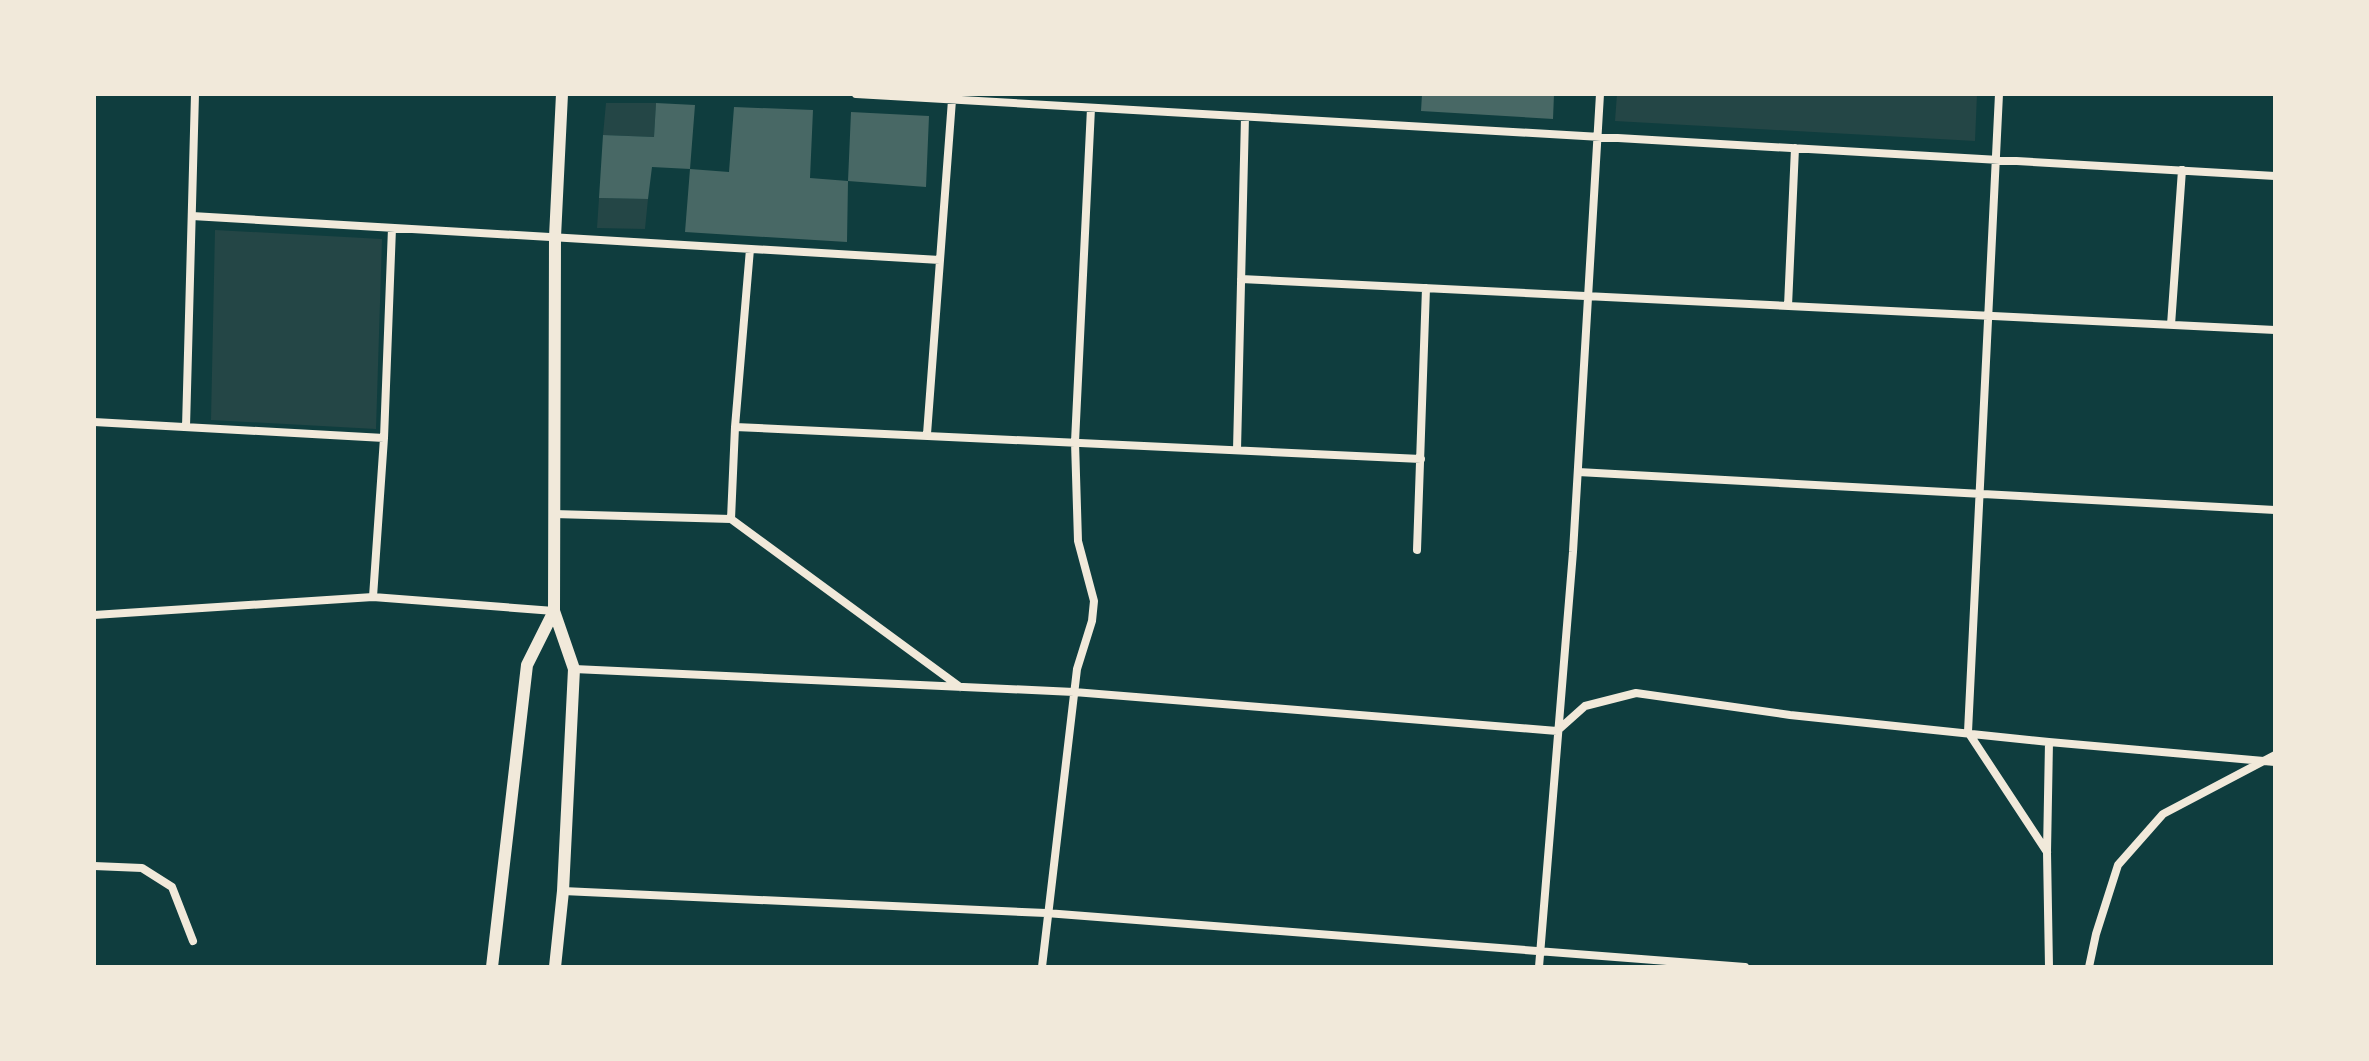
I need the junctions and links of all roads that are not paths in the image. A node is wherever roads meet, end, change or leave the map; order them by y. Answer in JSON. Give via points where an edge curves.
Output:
{"nodes":[{"id":1,"x":195,"y":94,"type":"edge"},
{"id":2,"x":562,"y":94,"type":"edge"},
{"id":3,"x":856,"y":94,"type":"edge"},
{"id":4,"x":1600,"y":94,"type":"edge"},
{"id":5,"x":1999,"y":94,"type":"edge"},
{"id":6,"x":952,"y":100,"type":"junction"},
{"id":7,"x":1091,"y":108,"type":"junction"},
{"id":8,"x":1245,"y":117,"type":"junction"},
{"id":9,"x":1597,"y":137,"type":"junction"},
{"id":10,"x":1795,"y":148,"type":"junction"},
{"id":11,"x":1996,"y":160,"type":"junction"},
{"id":12,"x":2182,"y":170,"type":"junction"},
{"id":13,"x":2275,"y":176,"type":"edge"},
{"id":14,"x":192,"y":216,"type":"junction"},
{"id":15,"x":392,"y":228,"type":"junction"},
{"id":16,"x":555,"y":237,"type":"junction"},
{"id":17,"x":750,"y":249,"type":"junction"},
{"id":18,"x":940,"y":260,"type":"junction"},
{"id":19,"x":1241,"y":279,"type":"junction"},
{"id":20,"x":1426,"y":288,"type":"junction"},
{"id":21,"x":1588,"y":296,"type":"junction"},
{"id":22,"x":1788,"y":306,"type":"junction"},
{"id":23,"x":1988,"y":316,"type":"junction"},
{"id":24,"x":2171,"y":325,"type":"junction"},
{"id":25,"x":2275,"y":330,"type":"edge"},
{"id":26,"x":94,"y":422,"type":"edge"},
{"id":27,"x":186,"y":427,"type":"junction"},
{"id":28,"x":735,"y":427,"type":"junction"},
{"id":29,"x":927,"y":434,"type":"junction"},
{"id":30,"x":384,"y":438,"type":"junction"},
{"id":31,"x":1075,"y":442,"type":"junction"},
{"id":32,"x":1237,"y":450,"type":"junction"},
{"id":33,"x":1421,"y":459,"type":"junction"},
{"id":34,"x":1578,"y":472,"type":"junction"},
{"id":35,"x":1980,"y":494,"type":"junction"},
{"id":36,"x":2275,"y":510,"type":"edge"},
{"id":37,"x":554,"y":514,"type":"junction"},
{"id":38,"x":731,"y":519,"type":"junction"},
{"id":39,"x":1417,"y":550,"type":"dead end"},
{"id":40,"x":373,"y":597,"type":"junction"},
{"id":41,"x":554,"y":611,"type":"junction"},
{"id":42,"x":94,"y":615,"type":"edge"},
{"id":43,"x":574,"y":669,"type":"junction"},
{"id":44,"x":960,"y":688,"type":"junction"},
{"id":45,"x":1074,"y":692,"type":"junction"},
{"id":46,"x":1557,"y":731,"type":"junction"},
{"id":47,"x":1968,"y":732,"type":"junction"},
{"id":48,"x":2049,"y":742,"type":"junction"},
{"id":49,"x":2275,"y":755,"type":"edge"},
{"id":50,"x":2263,"y":761,"type":"junction"},
{"id":51,"x":2275,"y":762,"type":"edge"},
{"id":52,"x":2047,"y":852,"type":"junction"},
{"id":53,"x":94,"y":866,"type":"edge"},
{"id":54,"x":563,"y":891,"type":"junction"},
{"id":55,"x":1046,"y":913,"type":"junction"},
{"id":56,"x":193,"y":941,"type":"dead end"},
{"id":57,"x":1539,"y":952,"type":"junction"},
{"id":58,"x":493,"y":960,"type":"edge"},
{"id":59,"x":506,"y":967,"type":"edge"},
{"id":60,"x":555,"y":967,"type":"edge"},
{"id":61,"x":1042,"y":967,"type":"edge"},
{"id":62,"x":1539,"y":967,"type":"edge"},
{"id":63,"x":1745,"y":967,"type":"edge"},
{"id":64,"x":2049,"y":967,"type":"edge"},
{"id":65,"x":2089,"y":967,"type":"edge"}],
"edges":[{"from":1,"to":14,"type":"street"},
{"from":2,"to":16,"type":"street"},
{"from":3,"to":6,"type":"street"},
{"from":4,"to":9,"type":"street"},
{"from":5,"to":11,"type":"street"},
{"from":6,"to":7,"type":"street"},
{"from":6,"to":18,"type":"street"},
{"from":7,"to":8,"type":"street"},
{"from":7,"to":31,"type":"street"},
{"from":8,"to":9,"type":"street"},
{"from":8,"to":19,"type":"street"},
{"from":9,"to":10,"type":"street"},
{"from":9,"to":21,"type":"street"},
{"from":10,"to":11,"type":"street"},
{"from":10,"to":22,"type":"street"},
{"from":11,"to":12,"type":"street"},
{"from":11,"to":23,"type":"street"},
{"from":12,"to":13,"type":"street"},
{"from":12,"to":24,"type":"street"},
{"from":14,"to":15,"type":"street"},
{"from":14,"to":27,"type":"street"},
{"from":15,"to":16,"type":"street"},
{"from":15,"to":30,"type":"street"},
{"from":16,"to":17,"type":"street"},
{"from":16,"to":37,"type":"street"},
{"from":17,"to":18,"type":"street"},
{"from":17,"to":28,"type":"street"},
{"from":18,"to":29,"type":"street"},
{"from":19,"to":20,"type":"street"},
{"from":19,"to":32,"type":"street"},
{"from":20,"to":21,"type":"street"},
{"from":20,"to":33,"type":"street"},
{"from":21,"to":22,"type":"street"},
{"from":21,"to":34,"type":"street"},
{"from":22,"to":23,"type":"street"},
{"from":23,"to":24,"type":"street"},
{"from":23,"to":35,"type":"street"},
{"from":24,"to":25,"type":"street"},
{"from":26,"to":27,"type":"street"},
{"from":27,"to":30,"type":"street"},
{"from":28,"to":29,"type":"street"},
{"from":28,"to":38,"type":"street"},
{"from":29,"to":31,"type":"street"},
{"from":30,"to":40,"type":"street"},
{"from":31,"to":32,"type":"street"},
{"from":31,"to":45,"type":"street","via":[[1078,541],[1094,601]]},
{"from":32,"to":33,"type":"street"},
{"from":33,"to":39,"type":"street"},
{"from":34,"to":35,"type":"street"},
{"from":34,"to":46,"type":"street"},
{"from":35,"to":36,"type":"street"},
{"from":35,"to":47,"type":"street"},
{"from":37,"to":38,"type":"street"},
{"from":37,"to":41,"type":"street"},
{"from":38,"to":44,"type":"street"},
{"from":40,"to":41,"type":"street"},
{"from":40,"to":42,"type":"street"},
{"from":41,"to":43,"type":"street"},
{"from":41,"to":58,"type":"street","via":[[527,665]]},
{"from":43,"to":44,"type":"street"},
{"from":43,"to":54,"type":"street"},
{"from":44,"to":45,"type":"street"},
{"from":45,"to":46,"type":"street"},
{"from":45,"to":55,"type":"street"},
{"from":46,"to":47,"type":"street","via":[[1585,706],[1636,693]]},
{"from":46,"to":57,"type":"street"},
{"from":47,"to":48,"type":"street"},
{"from":47,"to":52,"type":"street"},
{"from":48,"to":50,"type":"street"},
{"from":48,"to":52,"type":"street"},
{"from":49,"to":50,"type":"street"},
{"from":50,"to":51,"type":"street"},
{"from":50,"to":65,"type":"street","via":[[2163,814],[2118,865]]},
{"from":52,"to":64,"type":"street"},
{"from":53,"to":56,"type":"street","via":[[142,868],[172,887]]},
{"from":54,"to":55,"type":"street"},
{"from":54,"to":60,"type":"street"},
{"from":55,"to":57,"type":"street"},
{"from":55,"to":61,"type":"street"},
{"from":57,"to":62,"type":"street"},
{"from":57,"to":63,"type":"street"},
{"from":58,"to":59,"type":"street"}]}
